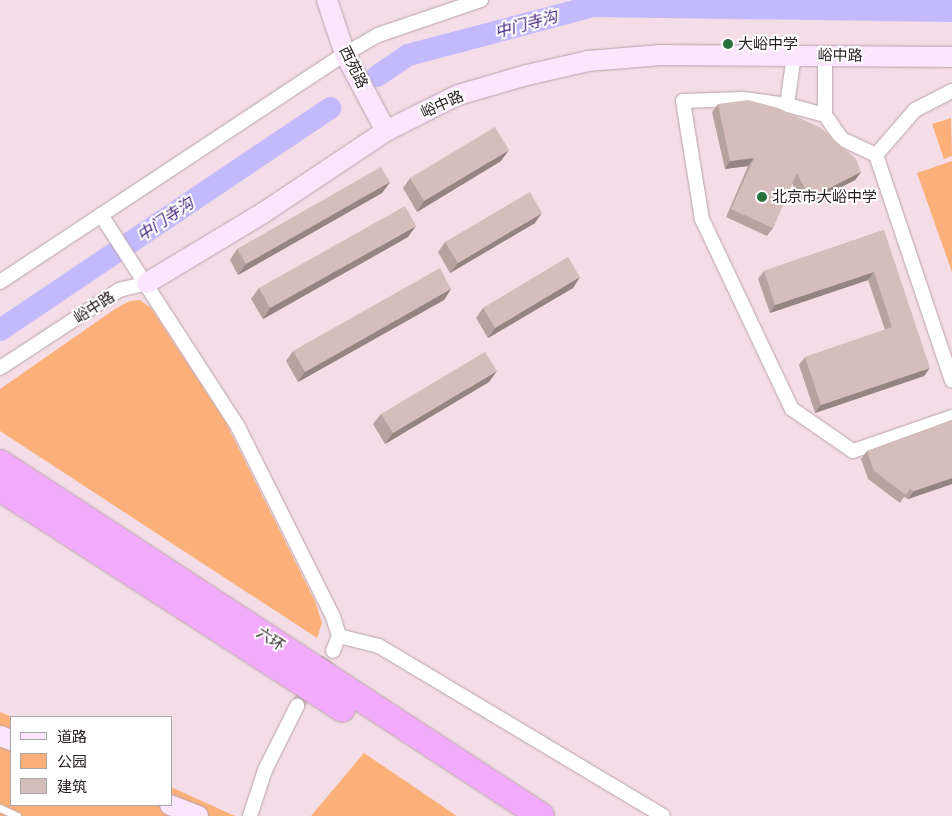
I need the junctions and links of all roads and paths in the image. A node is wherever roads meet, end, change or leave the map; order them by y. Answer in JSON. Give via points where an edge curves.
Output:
{"nodes":[{"id":1,"x":327,"y":0,"type":"edge"},
{"id":2,"x":481,"y":0,"type":"edge"},
{"id":3,"x":345,"y":54,"type":"junction"},
{"id":4,"x":794,"y":54,"type":"junction"},
{"id":5,"x":825,"y":54,"type":"junction"},
{"id":6,"x":952,"y":57,"type":"edge"},
{"id":7,"x":952,"y":91,"type":"edge"},
{"id":8,"x":787,"y":105,"type":"junction"},
{"id":9,"x":825,"y":115,"type":"junction"},
{"id":10,"x":386,"y":131,"type":"junction"},
{"id":11,"x":876,"y":155,"type":"junction"},
{"id":12,"x":102,"y":216,"type":"junction"},
{"id":13,"x":143,"y":277,"type":"junction"},
{"id":14,"x":0,"y":282,"type":"edge"},
{"id":15,"x":0,"y":368,"type":"edge"},
{"id":16,"x":952,"y":381,"type":"edge"},
{"id":17,"x":952,"y":417,"type":"edge"},
{"id":18,"x":0,"y":462,"type":"edge"},
{"id":19,"x":0,"y":488,"type":"edge"},
{"id":20,"x":339,"y":636,"type":"junction"},
{"id":21,"x":332,"y":651,"type":"tunnel mouth"},
{"id":22,"x":296,"y":706,"type":"tunnel mouth"},
{"id":23,"x":172,"y":806,"type":"edge"},
{"id":24,"x":0,"y":808,"type":"edge"},
{"id":25,"x":17,"y":816,"type":"edge"},
{"id":26,"x":198,"y":816,"type":"edge"},
{"id":27,"x":250,"y":816,"type":"edge"},
{"id":28,"x":512,"y":816,"type":"edge"},
{"id":29,"x":541,"y":816,"type":"edge"},
{"id":30,"x":663,"y":816,"type":"edge"}],
"edges":[{"from":1,"to":3,"type":"main road","name":"西苑路"},
{"from":2,"to":3,"type":"street","via":[[378,35]]},
{"from":3,"to":10,"type":"main road","name":"西苑路"},
{"from":3,"to":12,"type":"street"},
{"from":4,"to":5,"type":"main road","name":"峪中路"},
{"from":4,"to":8,"type":"street"},
{"from":4,"to":10,"type":"main road","name":"峪中路","via":[[624,56],[558,66],[458,95]]},
{"from":5,"to":6,"type":"main road","name":"峪中路"},
{"from":5,"to":9,"type":"street"},
{"from":7,"to":11,"type":"street","via":[[915,110]]},
{"from":8,"to":9,"type":"street"},
{"from":8,"to":17,"type":"street","via":[[743,99],[683,102],[702,219],[792,410],[853,452]]},
{"from":9,"to":11,"type":"street","via":[[842,139]]},
{"from":10,"to":13,"type":"main road","name":"峪中路","via":[[263,213]]},
{"from":11,"to":16,"type":"street"},
{"from":12,"to":13,"type":"street"},
{"from":12,"to":14,"type":"street"},
{"from":13,"to":15,"type":"street","name":"峪中路"},
{"from":13,"to":20,"type":"street","via":[[237,425],[333,617]]},
{"from":18,"to":29,"type":"highway","name":"六环"},
{"from":19,"to":28,"type":"highway","name":"六环"},
{"from":20,"to":21,"type":"street"},
{"from":20,"to":30,"type":"street","via":[[379,646]]},
{"from":22,"to":27,"type":"street","via":[[265,770]]},
{"from":23,"to":26,"type":"main road"},
{"from":24,"to":25,"type":"lane"}]}
